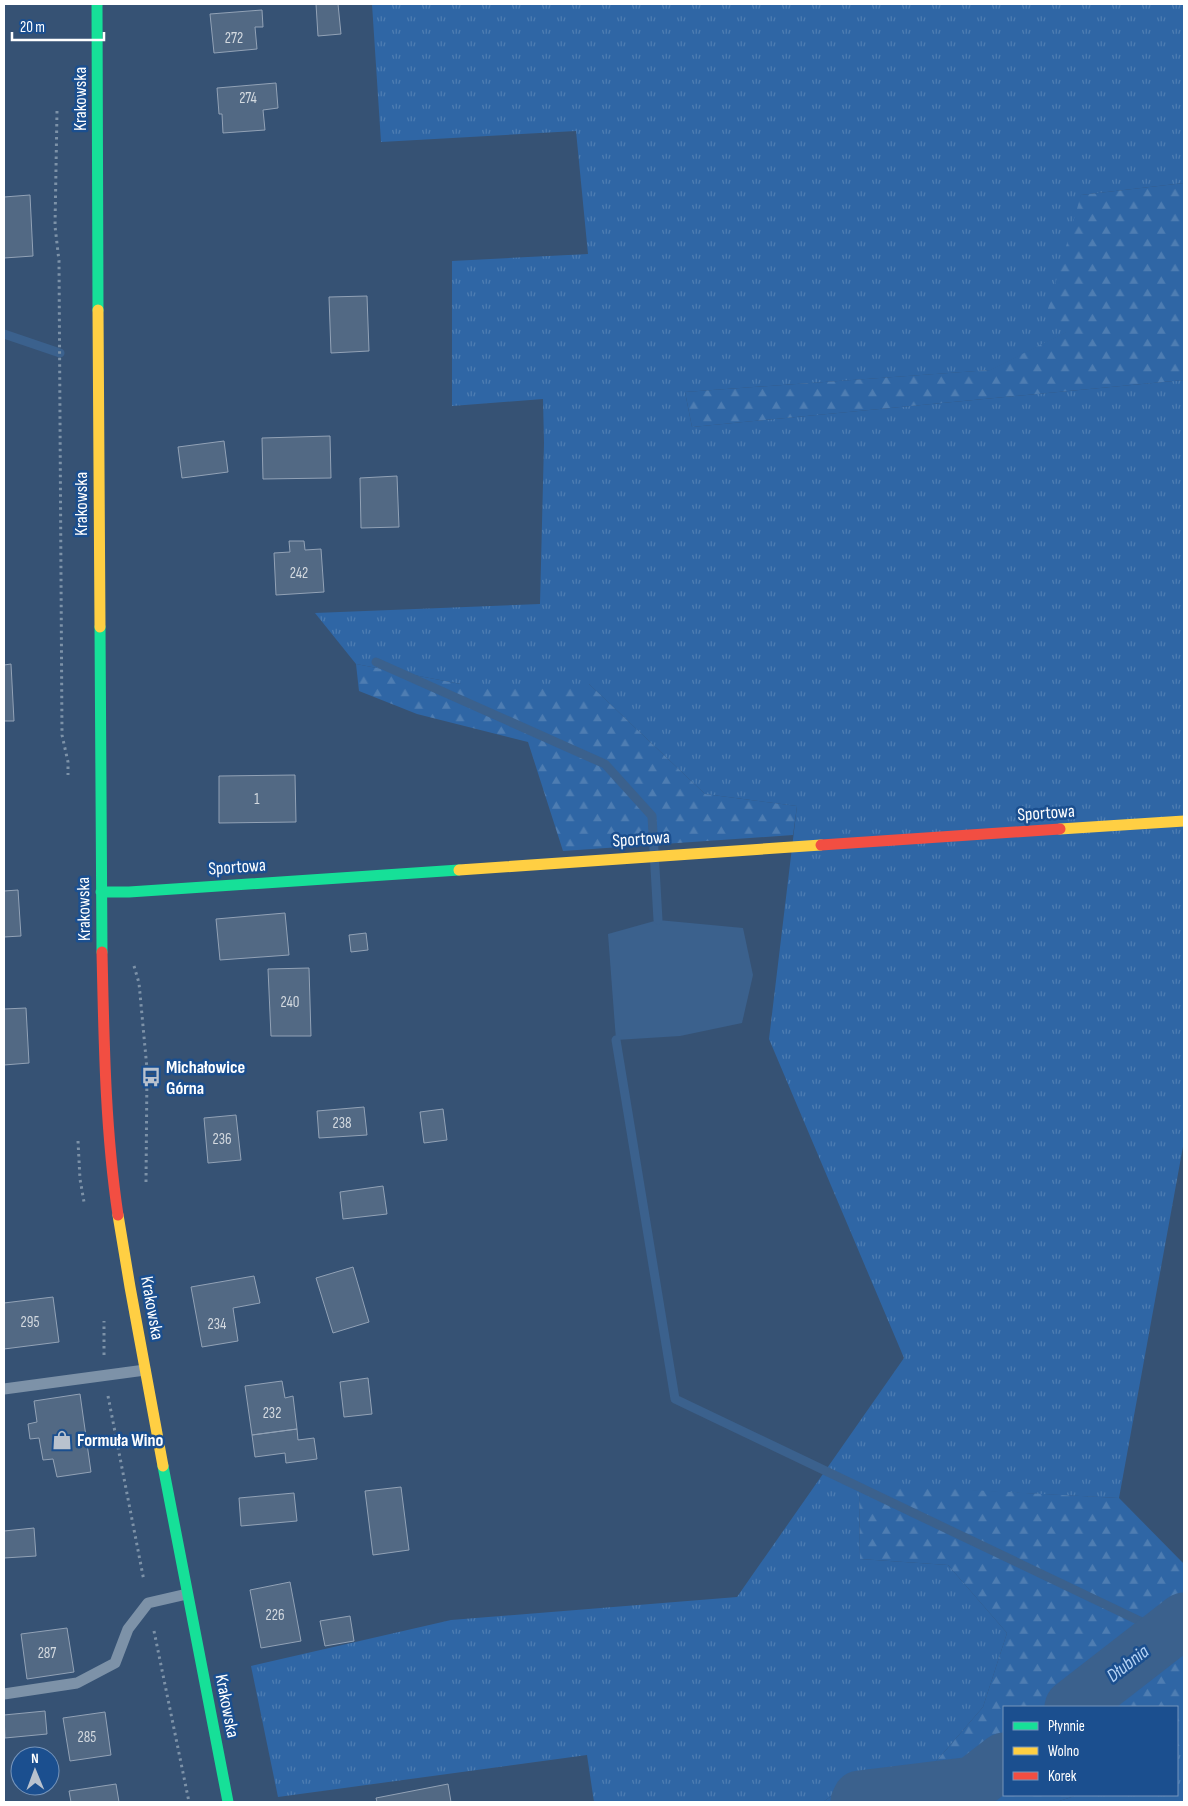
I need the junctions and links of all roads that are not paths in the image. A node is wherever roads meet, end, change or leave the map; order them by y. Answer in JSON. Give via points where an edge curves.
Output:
{"nodes":[{"id":1,"x":97,"y":4,"type":"edge"},
{"id":2,"x":1184,"y":821,"type":"edge"},
{"id":3,"x":101,"y":892,"type":"junction"},
{"id":4,"x":145,"y":1370,"type":"junction"},
{"id":5,"x":4,"y":1389,"type":"edge"},
{"id":6,"x":187,"y":1594,"type":"junction"},
{"id":7,"x":4,"y":1694,"type":"edge"},
{"id":8,"x":228,"y":1802,"type":"edge"}],
"edges":[{"from":1,"to":3,"type":"main road","name":"Krakowska"},
{"from":2,"to":3,"type":"main road","name":"Sportowa"},
{"from":3,"to":4,"type":"main road","name":"Krakowska","via":[[105,1079],[111,1161]]},
{"from":4,"to":5,"type":"lane"},
{"from":4,"to":6,"type":"main road","name":"Krakowska"},
{"from":6,"to":7,"type":"lane","via":[[148,1603],[128,1629],[115,1663],[77,1684]]},
{"from":6,"to":8,"type":"main road","name":"Krakowska"}]}
